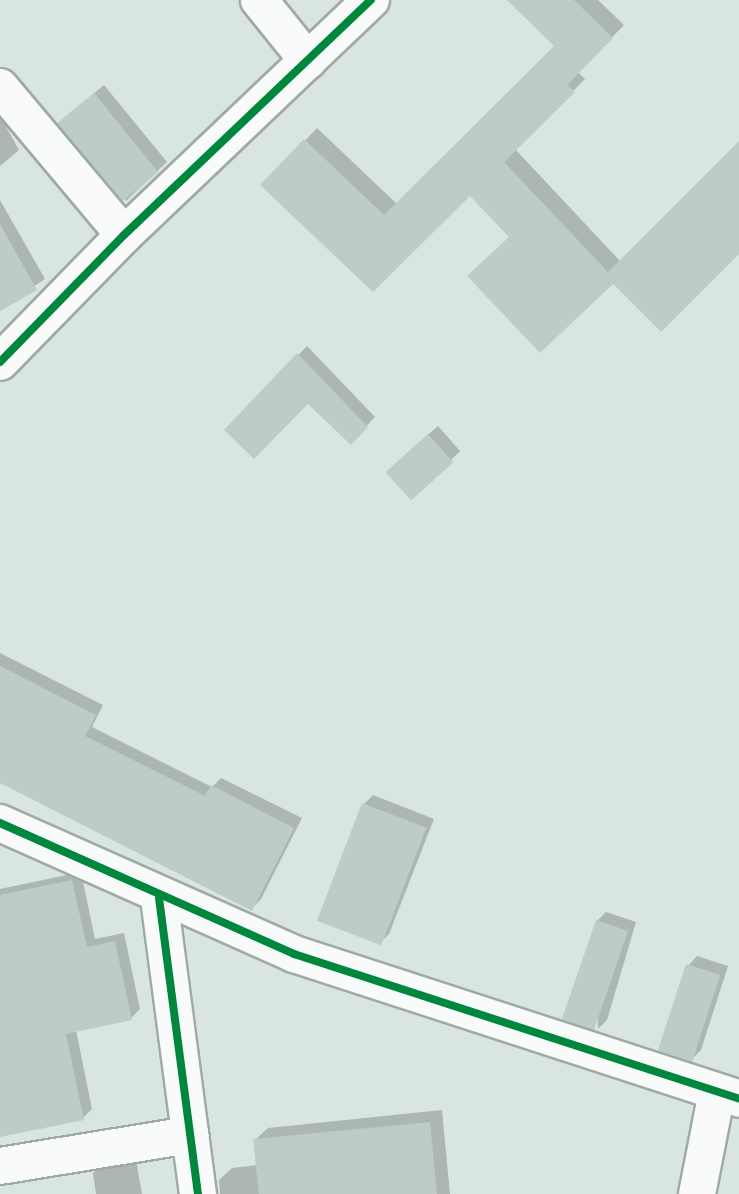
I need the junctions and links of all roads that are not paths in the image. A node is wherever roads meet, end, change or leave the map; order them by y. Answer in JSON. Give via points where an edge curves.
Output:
{"nodes":[{"id":1,"x":259,"y":0,"type":"edge"},
{"id":2,"x":371,"y":0,"type":"edge"},
{"id":3,"x":308,"y":61,"type":"junction"},
{"id":4,"x":0,"y":87,"type":"edge"},
{"id":5,"x":124,"y":235,"type":"junction"},
{"id":6,"x":0,"y":362,"type":"edge"},
{"id":7,"x":0,"y":823,"type":"edge"},
{"id":8,"x":159,"y":898,"type":"junction"},
{"id":9,"x":728,"y":1096,"type":"edge"},
{"id":10,"x":190,"y":1135,"type":"junction"},
{"id":11,"x":0,"y":1166,"type":"edge"},
{"id":12,"x":198,"y":1194,"type":"edge"},
{"id":13,"x":697,"y":1194,"type":"edge"}],
"edges":[{"from":1,"to":3,"type":"street"},
{"from":2,"to":3,"type":"street"},
{"from":3,"to":5,"type":"street"},
{"from":4,"to":5,"type":"street"},
{"from":5,"to":6,"type":"street"},
{"from":7,"to":8,"type":"street"},
{"from":8,"to":9,"type":"street","via":[[294,954]]},
{"from":8,"to":10,"type":"street"},
{"from":9,"to":13,"type":"street"},
{"from":10,"to":11,"type":"street"},
{"from":10,"to":12,"type":"street"}]}
